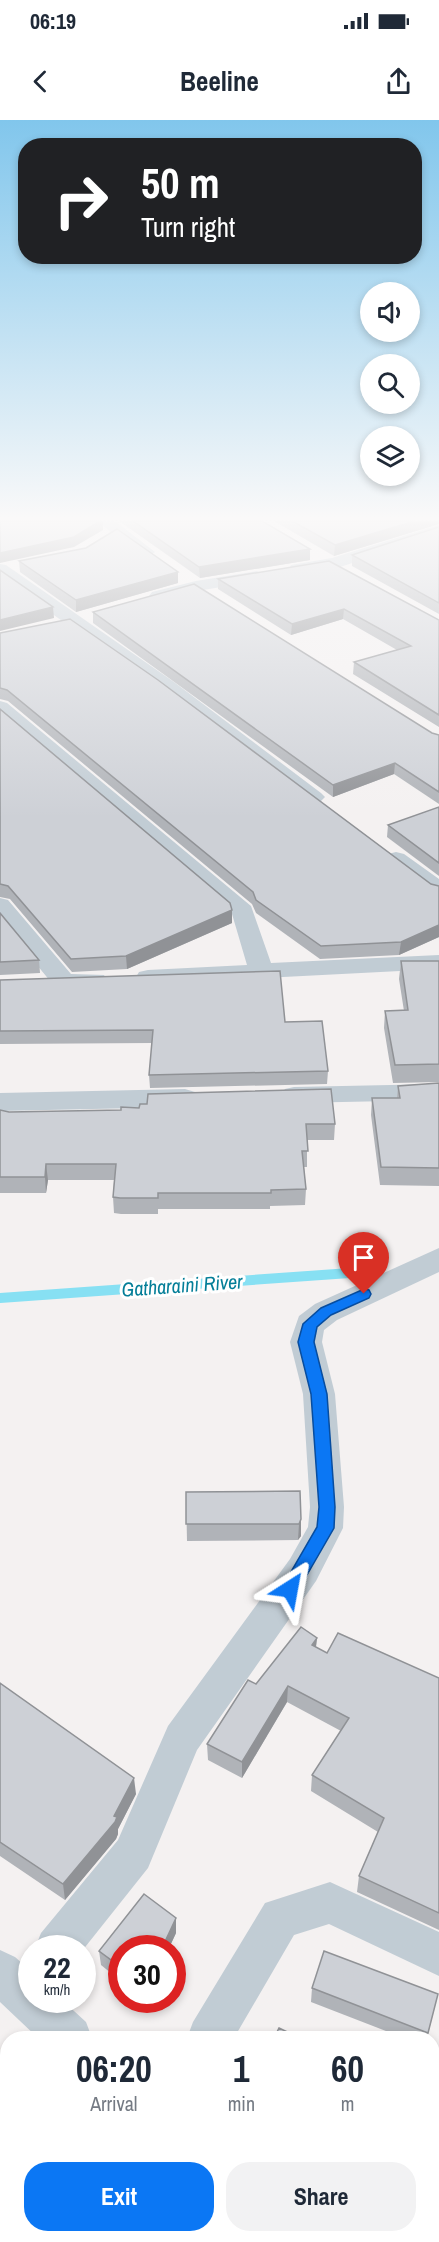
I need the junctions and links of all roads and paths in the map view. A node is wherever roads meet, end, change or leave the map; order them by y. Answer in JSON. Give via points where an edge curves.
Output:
{"nodes":[{"id":1,"x":76,"y":620,"type":"joint"},
{"id":2,"x":54,"y":625,"type":"edge"},
{"id":3,"x":0,"y":706,"type":"edge"},
{"id":4,"x":329,"y":808,"type":"edge"},
{"id":5,"x":377,"y":845,"type":"edge"},
{"id":6,"x":439,"y":890,"type":"edge"},
{"id":7,"x":0,"y":905,"type":"edge"},
{"id":8,"x":439,"y":962,"type":"edge"},
{"id":9,"x":261,"y":969,"type":"junction"},
{"id":10,"x":64,"y":982,"type":"junction"},
{"id":11,"x":32,"y":983,"type":"edge"},
{"id":12,"x":439,"y":1092,"type":"edge"},
{"id":13,"x":273,"y":1096,"type":"edge"},
{"id":14,"x":214,"y":1097,"type":"edge"},
{"id":15,"x":0,"y":1102,"type":"edge"},
{"id":16,"x":439,"y":1259,"type":"edge"},
{"id":17,"x":68,"y":1935,"type":"edge"},
{"id":18,"x":439,"y":1954,"type":"edge"},
{"id":19,"x":47,"y":2013,"type":"edge"},
{"id":20,"x":64,"y":2031,"type":"edge"},
{"id":21,"x":213,"y":2031,"type":"edge"}],
"edges":[{"from":1,"to":2,"type":"street"},
{"from":1,"to":4,"type":"street"},
{"from":3,"to":9,"type":"street","via":[[243,911]]},
{"from":5,"to":6,"type":"street"},
{"from":7,"to":10,"type":"street"},
{"from":8,"to":9,"type":"street"},
{"from":9,"to":10,"type":"street"},
{"from":10,"to":11,"type":"street"},
{"from":12,"to":13,"type":"street"},
{"from":14,"to":15,"type":"street"},
{"from":16,"to":17,"type":"street","via":[[326,1312],[310,1324],[306,1342],[319,1394],[325,1528],[303,1570],[182,1739],[133,1854]]},
{"from":18,"to":21,"type":"street","via":[[330,1902],[298,1910],[280,1918]]},
{"from":19,"to":20,"type":"street"}]}
